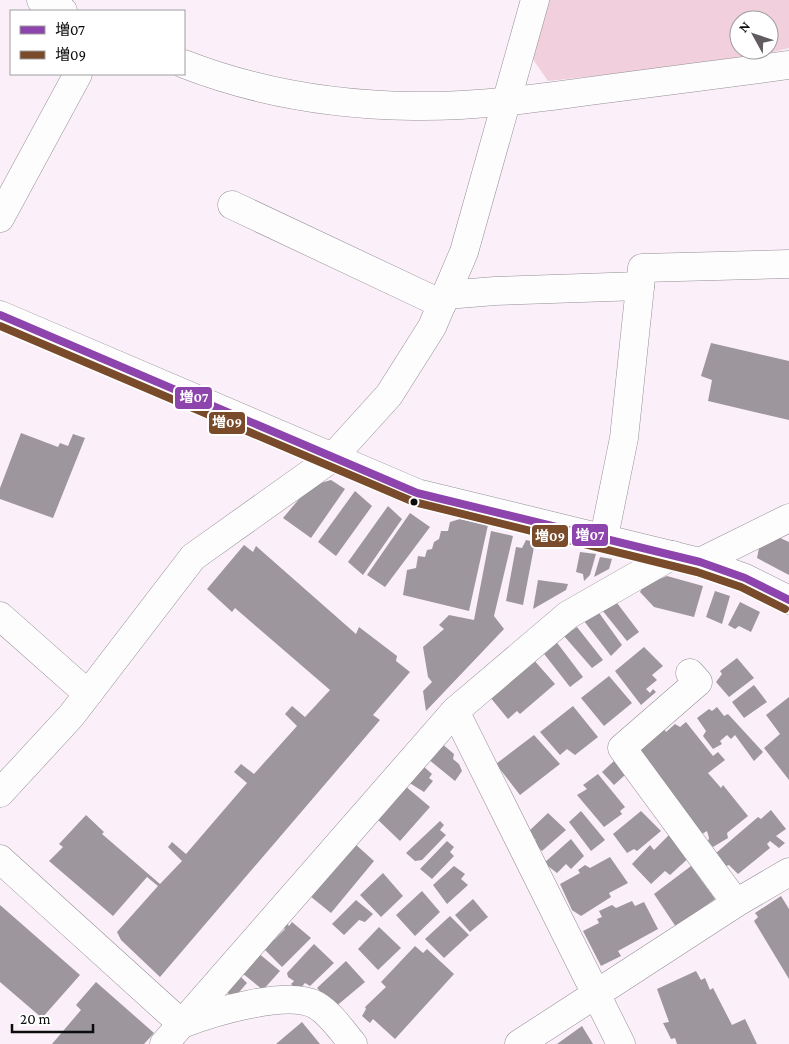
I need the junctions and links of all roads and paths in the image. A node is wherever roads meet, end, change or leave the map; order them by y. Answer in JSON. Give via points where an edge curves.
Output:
{"nodes":[{"id":1,"x":41,"y":0,"type":"edge"},
{"id":2,"x":536,"y":0,"type":"edge"},
{"id":3,"x":62,"y":10,"type":"edge"},
{"id":4,"x":185,"y":64,"type":"edge"},
{"id":5,"x":789,"y":65,"type":"edge"},
{"id":6,"x":77,"y":75,"type":"edge"},
{"id":7,"x":507,"y":102,"type":"junction"},
{"id":8,"x":232,"y":205,"type":"dead end"},
{"id":9,"x":0,"y":218,"type":"edge"},
{"id":10,"x":789,"y":264,"type":"edge"},
{"id":11,"x":640,"y":286,"type":"junction"},
{"id":12,"x":444,"y":300,"type":"junction"},
{"id":13,"x":0,"y":315,"type":"edge"},
{"id":14,"x":332,"y":458,"type":"junction"},
{"id":15,"x":789,"y":518,"type":"edge"},
{"id":16,"x":604,"y":537,"type":"junction"},
{"id":17,"x":673,"y":555,"type":"junction"},
{"id":18,"x":700,"y":562,"type":"junction"},
{"id":19,"x":789,"y":600,"type":"edge"},
{"id":20,"x":0,"y":616,"type":"edge"},
{"id":21,"x":690,"y":673,"type":"dead end"},
{"id":22,"x":88,"y":694,"type":"junction"},
{"id":23,"x":455,"y":712,"type":"junction"},
{"id":24,"x":0,"y":792,"type":"edge"},
{"id":25,"x":0,"y":859,"type":"edge"},
{"id":26,"x":789,"y":872,"type":"edge"},
{"id":27,"x":736,"y":903,"type":"junction"},
{"id":28,"x":596,"y":994,"type":"junction"},
{"id":29,"x":182,"y":1024,"type":"junction"},
{"id":30,"x":164,"y":1044,"type":"edge"},
{"id":31,"x":353,"y":1044,"type":"edge"},
{"id":32,"x":519,"y":1044,"type":"edge"},
{"id":33,"x":621,"y":1044,"type":"edge"}],
"edges":[{"from":1,"to":3,"type":"street"},
{"from":2,"to":7,"type":"street"},
{"from":4,"to":7,"type":"street","via":[[214,76],[279,92],[353,102],[414,106]]},
{"from":5,"to":7,"type":"street"},
{"from":6,"to":9,"type":"street"},
{"from":7,"to":12,"type":"street","via":[[464,252]]},
{"from":8,"to":12,"type":"street"},
{"from":10,"to":11,"type":"street","via":[[642,268]]},
{"from":11,"to":12,"type":"street","via":[[495,291]]},
{"from":11,"to":16,"type":"street","via":[[624,438]]},
{"from":12,"to":14,"type":"street","via":[[432,327],[389,395]]},
{"from":13,"to":14,"type":"street"},
{"from":14,"to":16,"type":"street","via":[[417,493]]},
{"from":14,"to":22,"type":"street","via":[[193,558]]},
{"from":15,"to":18,"type":"street"},
{"from":16,"to":17,"type":"street"},
{"from":17,"to":18,"type":"street"},
{"from":17,"to":23,"type":"street","via":[[568,615]]},
{"from":18,"to":19,"type":"street","via":[[745,578]]},
{"from":20,"to":22,"type":"street"},
{"from":21,"to":27,"type":"street","via":[[698,682],[622,748]]},
{"from":22,"to":24,"type":"street"},
{"from":23,"to":28,"type":"street"},
{"from":23,"to":29,"type":"street"},
{"from":25,"to":29,"type":"street"},
{"from":26,"to":27,"type":"street"},
{"from":27,"to":28,"type":"street"},
{"from":28,"to":32,"type":"street"},
{"from":28,"to":33,"type":"street"},
{"from":29,"to":30,"type":"street"},
{"from":29,"to":31,"type":"street","via":[[208,1014],[290,999],[314,1004],[337,1024]]}]}
